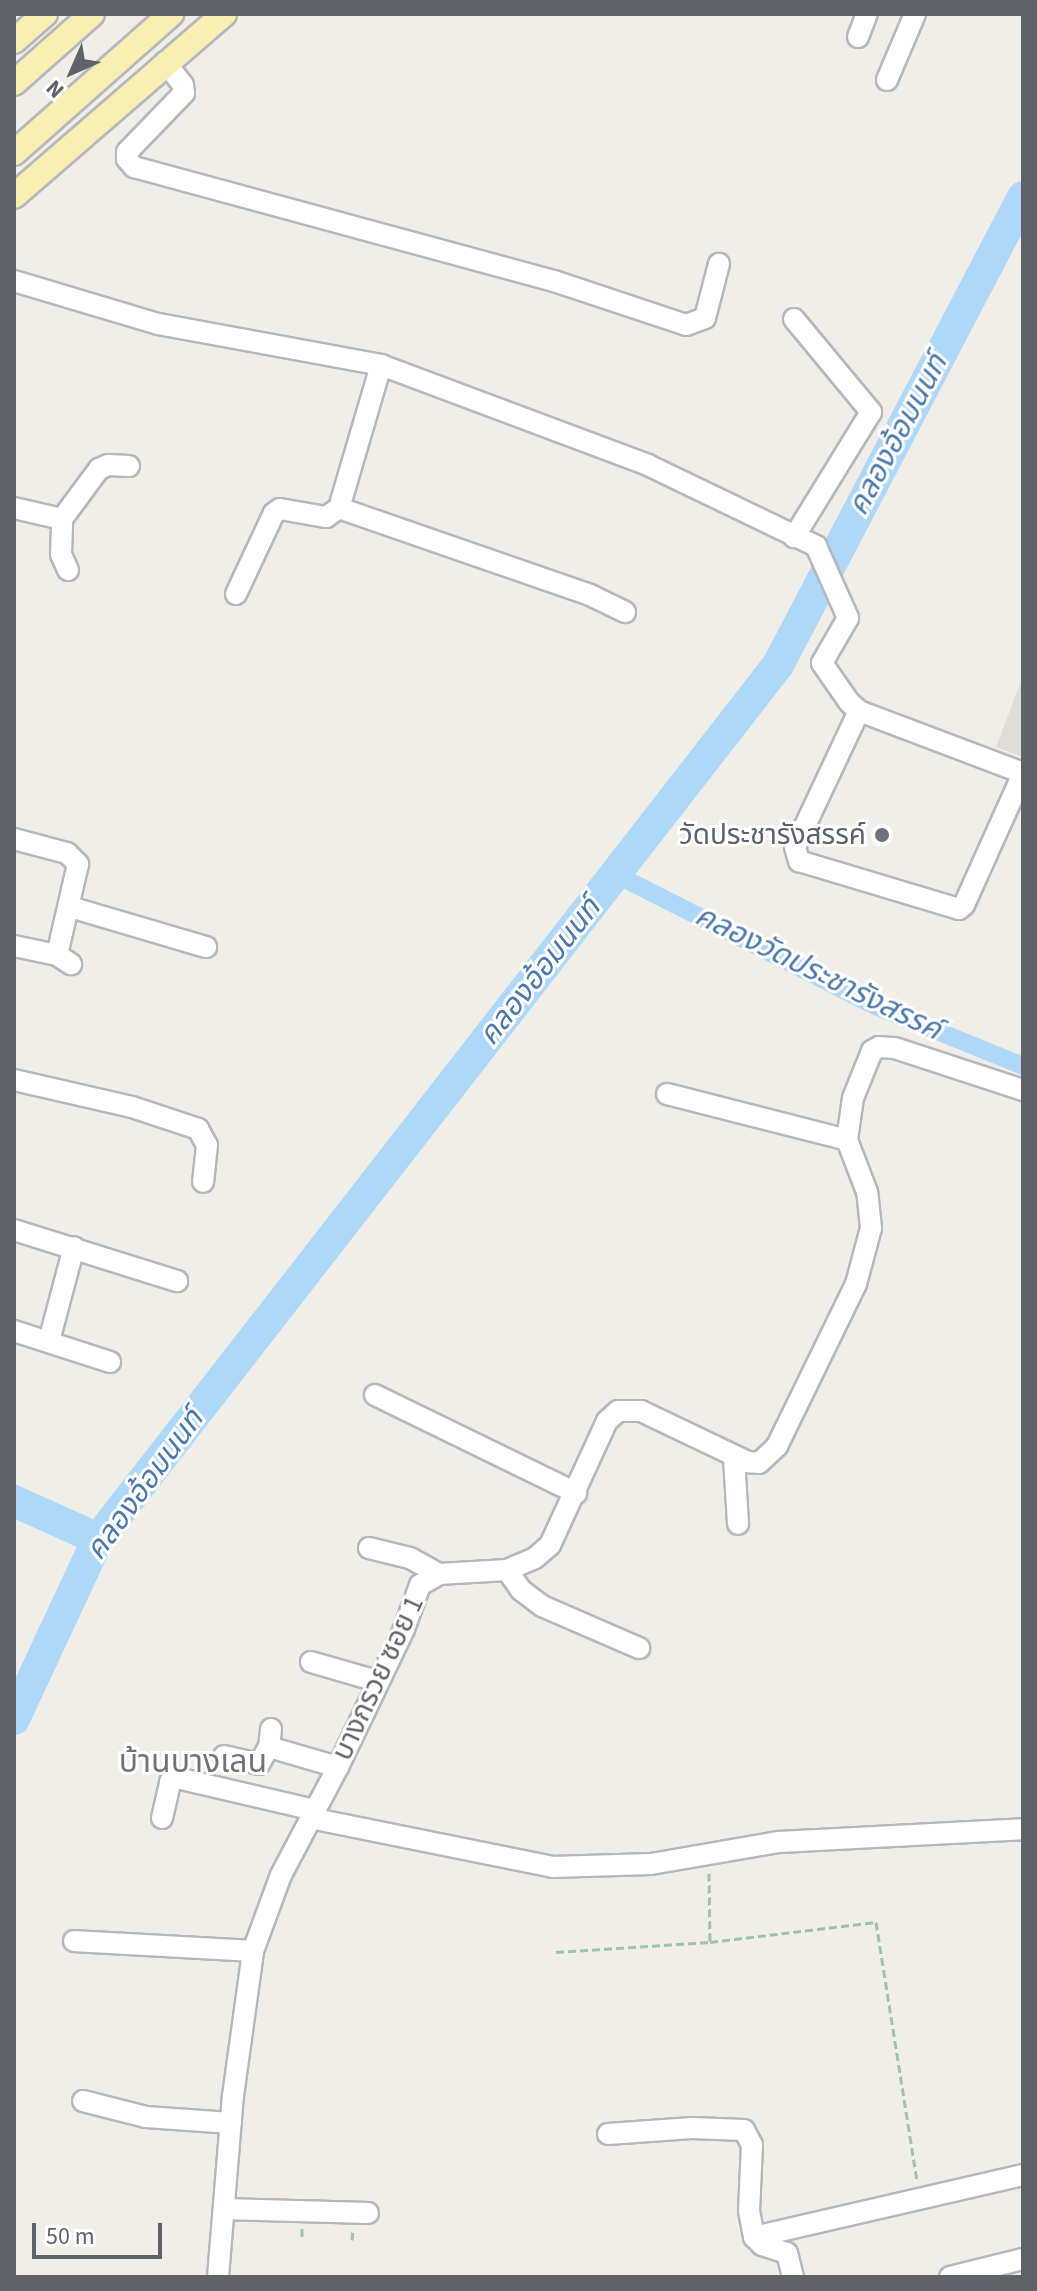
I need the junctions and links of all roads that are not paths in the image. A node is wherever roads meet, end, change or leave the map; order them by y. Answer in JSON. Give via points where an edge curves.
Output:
{"nodes":[{"id":1,"x":45,"y":14,"type":"edge"},
{"id":2,"x":92,"y":14,"type":"edge"},
{"id":3,"x":171,"y":14,"type":"edge"},
{"id":4,"x":224,"y":14,"type":"edge"},
{"id":5,"x":867,"y":14,"type":"edge"},
{"id":6,"x":915,"y":14,"type":"edge"},
{"id":7,"x":858,"y":37,"type":"dead end"},
{"id":8,"x":14,"y":41,"type":"edge"},
{"id":9,"x":165,"y":62,"type":"junction"},
{"id":10,"x":887,"y":80,"type":"dead end"},
{"id":11,"x":14,"y":83,"type":"edge"},
{"id":12,"x":14,"y":153,"type":"edge"},
{"id":13,"x":14,"y":196,"type":"edge"},
{"id":14,"x":719,"y":264,"type":"dead end"},
{"id":15,"x":14,"y":281,"type":"edge"},
{"id":16,"x":794,"y":319,"type":"dead end"},
{"id":17,"x":381,"y":365,"type":"junction"},
{"id":18,"x":129,"y":466,"type":"dead end"},
{"id":19,"x":14,"y":508,"type":"edge"},
{"id":20,"x":339,"y":508,"type":"junction"},
{"id":21,"x":62,"y":519,"type":"junction"},
{"id":22,"x":794,"y":537,"type":"junction"},
{"id":23,"x":68,"y":570,"type":"dead end"},
{"id":24,"x":236,"y":594,"type":"dead end"},
{"id":25,"x":625,"y":612,"type":"dead end"},
{"id":26,"x":859,"y":711,"type":"junction"},
{"id":27,"x":1023,"y":774,"type":"edge"},
{"id":28,"x":14,"y":839,"type":"edge"},
{"id":29,"x":70,"y":907,"type":"junction"},
{"id":30,"x":14,"y":946,"type":"edge"},
{"id":31,"x":206,"y":947,"type":"dead end"},
{"id":32,"x":14,"y":1080,"type":"edge"},
{"id":33,"x":1023,"y":1090,"type":"edge"},
{"id":34,"x":667,"y":1094,"type":"dead end"},
{"id":35,"x":847,"y":1140,"type":"junction"},
{"id":36,"x":203,"y":1182,"type":"dead end"},
{"id":37,"x":14,"y":1230,"type":"edge"},
{"id":38,"x":74,"y":1247,"type":"junction"},
{"id":39,"x":177,"y":1281,"type":"dead end"},
{"id":40,"x":14,"y":1331,"type":"edge"},
{"id":41,"x":49,"y":1341,"type":"junction"},
{"id":42,"x":110,"y":1362,"type":"dead end"},
{"id":43,"x":375,"y":1395,"type":"dead end"},
{"id":44,"x":734,"y":1458,"type":"junction"},
{"id":45,"x":576,"y":1493,"type":"junction"},
{"id":46,"x":738,"y":1524,"type":"dead end"},
{"id":47,"x":369,"y":1548,"type":"dead end"},
{"id":48,"x":507,"y":1570,"type":"junction"},
{"id":49,"x":439,"y":1574,"type":"junction"},
{"id":50,"x":639,"y":1648,"type":"dead end"},
{"id":51,"x":311,"y":1662,"type":"dead end"},
{"id":52,"x":377,"y":1681,"type":"junction"},
{"id":53,"x":224,"y":1756,"type":"dead end"},
{"id":54,"x":338,"y":1767,"type":"junction"},
{"id":55,"x":312,"y":1814,"type":"junction"},
{"id":56,"x":162,"y":1818,"type":"dead end"},
{"id":57,"x":1023,"y":1829,"type":"edge"},
{"id":58,"x":74,"y":1941,"type":"dead end"},
{"id":59,"x":253,"y":1951,"type":"junction"},
{"id":60,"x":83,"y":2101,"type":"dead end"},
{"id":61,"x":231,"y":2122,"type":"junction"},
{"id":62,"x":608,"y":2134,"type":"dead end"},
{"id":63,"x":1023,"y":2175,"type":"edge"},
{"id":64,"x":224,"y":2209,"type":"junction"},
{"id":65,"x":368,"y":2213,"type":"dead end"},
{"id":66,"x":754,"y":2237,"type":"junction"},
{"id":67,"x":1023,"y":2259,"type":"edge"},
{"id":68,"x":218,"y":2277,"type":"edge"},
{"id":69,"x":793,"y":2277,"type":"edge"},
{"id":70,"x":950,"y":2277,"type":"edge"}],
"edges":[{"from":1,"to":8,"type":"main road"},
{"from":2,"to":11,"type":"main road"},
{"from":3,"to":12,"type":"main road"},
{"from":4,"to":9,"type":"main road"},
{"from":5,"to":7,"type":"street"},
{"from":6,"to":10,"type":"street"},
{"from":9,"to":13,"type":"main road"},
{"from":9,"to":14,"type":"street","via":[[184,93],[127,152],[134,167],[554,281],[686,325],[705,318]]},
{"from":15,"to":17,"type":"street","via":[[158,324]]},
{"from":16,"to":22,"type":"street","via":[[871,412]]},
{"from":17,"to":20,"type":"street"},
{"from":17,"to":22,"type":"street","via":[[648,465]]},
{"from":18,"to":21,"type":"street","via":[[99,469]]},
{"from":19,"to":21,"type":"street"},
{"from":20,"to":24,"type":"street","via":[[326,517],[280,509],[274,513]]},
{"from":20,"to":25,"type":"street","via":[[580,591]]},
{"from":21,"to":23,"type":"street","via":[[61,554]]},
{"from":22,"to":26,"type":"street","via":[[816,546],[848,618],[822,663]]},
{"from":26,"to":27,"type":"street"},
{"from":26,"to":27,"type":"street","via":[[795,847],[799,861],[959,909]]},
{"from":28,"to":29,"type":"street","via":[[76,859]]},
{"from":29,"to":30,"type":"street","via":[[64,959]]},
{"from":29,"to":31,"type":"street"},
{"from":32,"to":36,"type":"street","via":[[132,1107],[198,1129],[207,1145]]},
{"from":33,"to":35,"type":"street","via":[[879,1047],[860,1074]]},
{"from":34,"to":35,"type":"street"},
{"from":35,"to":44,"type":"street","via":[[872,1212],[856,1284],[777,1446],[759,1463]]},
{"from":37,"to":38,"type":"street"},
{"from":38,"to":39,"type":"street"},
{"from":38,"to":41,"type":"street"},
{"from":40,"to":41,"type":"street"},
{"from":41,"to":42,"type":"street"},
{"from":43,"to":45,"type":"street"},
{"from":44,"to":45,"type":"street","name":"บางกรวย ซอย 1","via":[[641,1411],[618,1411],[607,1421]]},
{"from":44,"to":46,"type":"street"},
{"from":45,"to":48,"type":"street","name":"บางกรวย ซอย 1","via":[[550,1545],[523,1566]]},
{"from":47,"to":49,"type":"street","via":[[410,1558]]},
{"from":48,"to":49,"type":"street","name":"บางกรวย ซอย 1"},
{"from":48,"to":50,"type":"street","via":[[542,1606]]},
{"from":49,"to":52,"type":"street","name":"บางกรวย ซอย 1","via":[[420,1585]]},
{"from":51,"to":52,"type":"street"},
{"from":52,"to":54,"type":"street","name":"บางกรวย ซอย 1"},
{"from":53,"to":54,"type":"street","via":[[259,1764],[270,1738]]},
{"from":54,"to":55,"type":"street","name":"บางกรวย ซอย 1"},
{"from":55,"to":56,"type":"street","via":[[177,1778],[170,1782]]},
{"from":55,"to":57,"type":"street","via":[[552,1867],[651,1864],[779,1842]]},
{"from":55,"to":59,"type":"street","name":"บางกรวย ซอย 1","via":[[281,1875]]},
{"from":58,"to":59,"type":"street"},
{"from":59,"to":61,"type":"street","name":"บางกรวย ซอย 1"},
{"from":60,"to":61,"type":"street","via":[[146,2117]]},
{"from":61,"to":64,"type":"street","name":"บางกรวย ซอย 1"},
{"from":62,"to":66,"type":"street","via":[[744,2130],[752,2145],[749,2211]]},
{"from":63,"to":66,"type":"street"},
{"from":64,"to":65,"type":"street"},
{"from":64,"to":68,"type":"street","name":"บางกรวย ซอย 1"},
{"from":66,"to":69,"type":"street","via":[[787,2253]]},
{"from":67,"to":70,"type":"street"}]}
